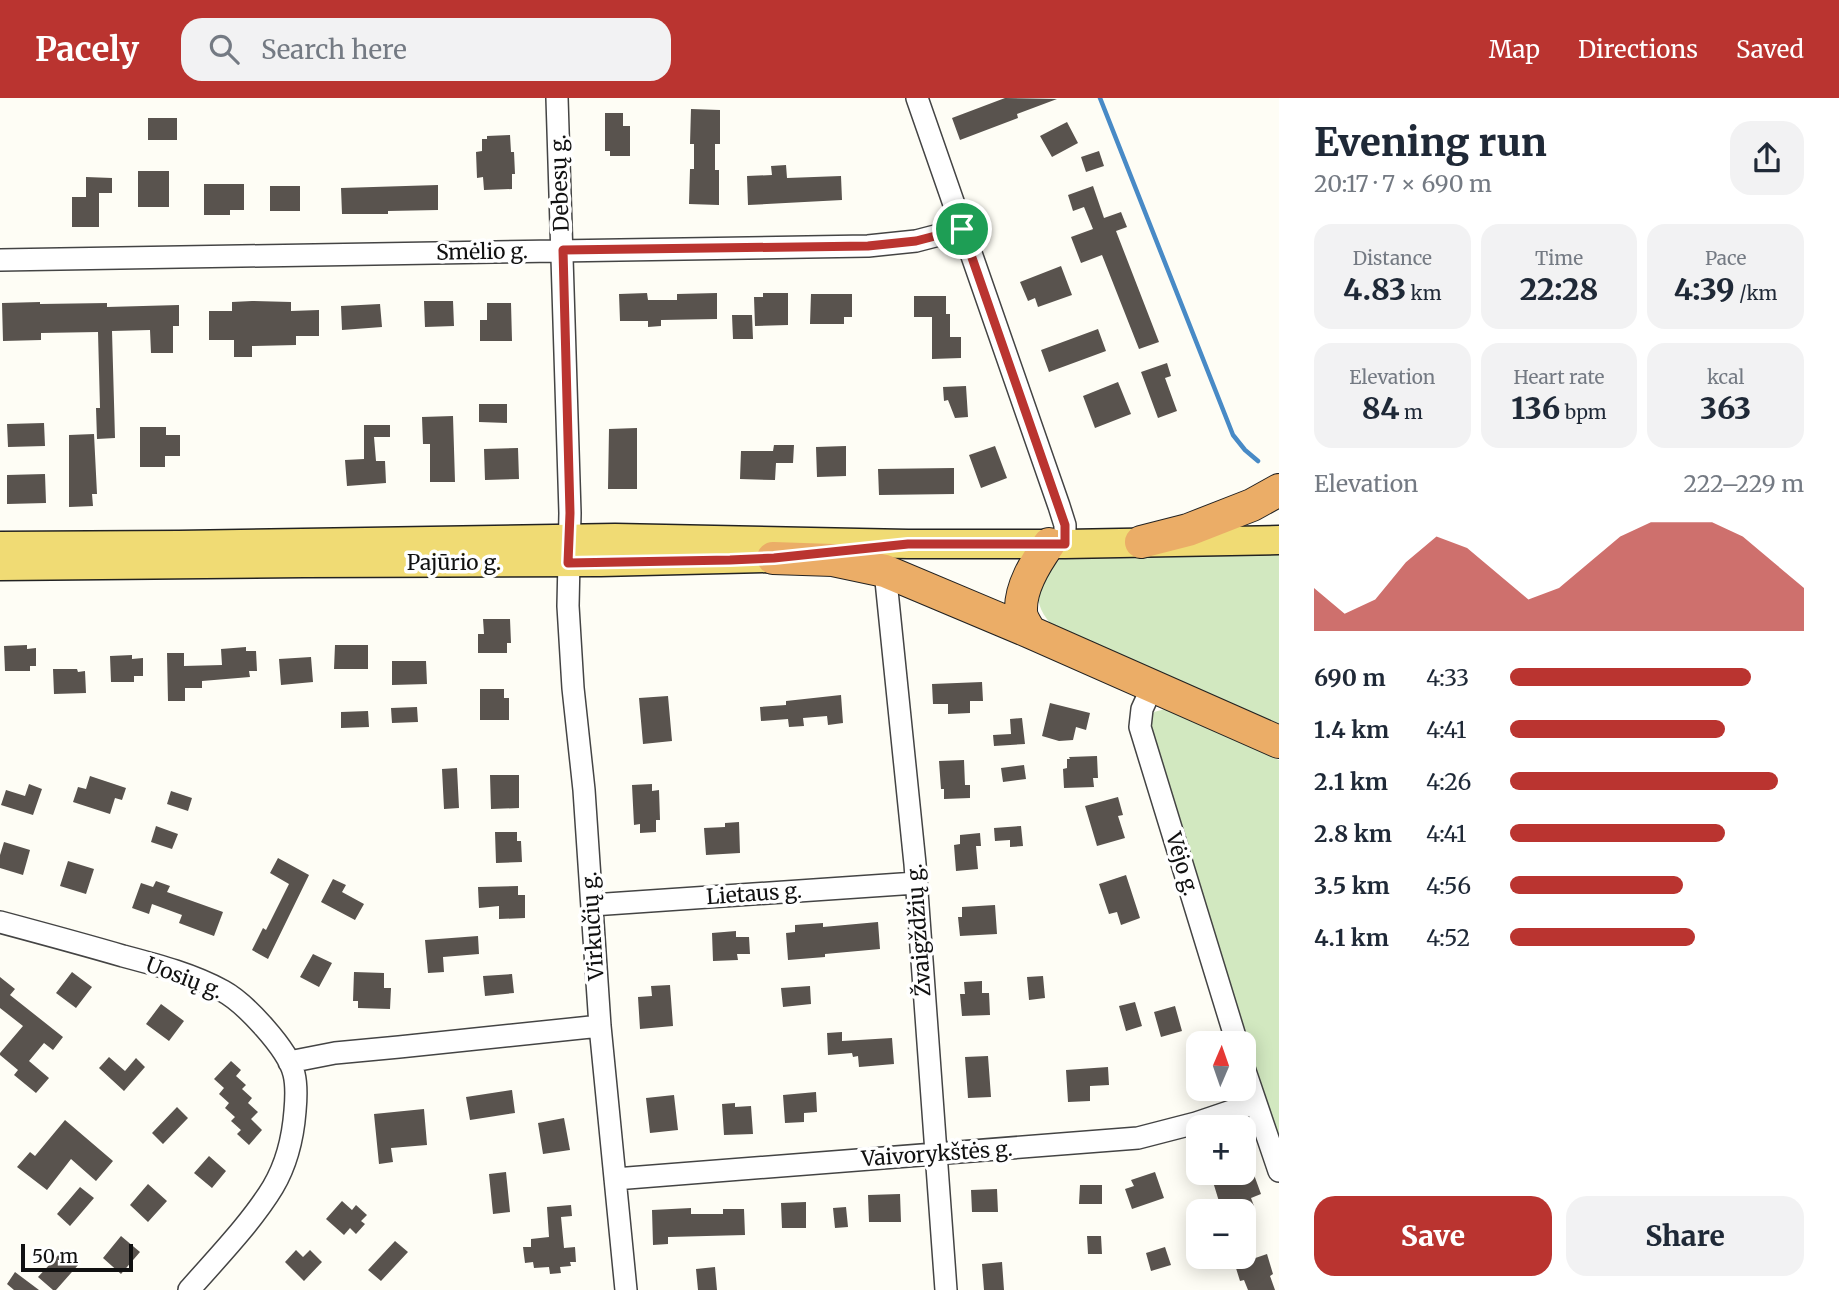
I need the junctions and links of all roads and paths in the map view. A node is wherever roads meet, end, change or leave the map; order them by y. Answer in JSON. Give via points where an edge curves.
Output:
{"nodes":[{"id":1,"x":557,"y":98,"type":"edge"},
{"id":2,"x":916,"y":98,"type":"edge"},
{"id":3,"x":962,"y":229,"type":"junction"},
{"id":4,"x":563,"y":250,"type":"junction"},
{"id":5,"x":0,"y":260,"type":"edge"},
{"id":6,"x":1279,"y":490,"type":"edge"},
{"id":7,"x":1279,"y":540,"type":"edge"},
{"id":8,"x":1141,"y":542,"type":"junction"},
{"id":9,"x":908,"y":544,"type":"junction"},
{"id":10,"x":1057,"y":544,"type":"junction"},
{"id":11,"x":0,"y":546,"type":"edge"},
{"id":12,"x":569,"y":550,"type":"junction"},
{"id":13,"x":774,"y":558,"type":"junction"},
{"id":14,"x":0,"y":566,"type":"edge"},
{"id":15,"x":885,"y":571,"type":"junction"},
{"id":16,"x":1030,"y":632,"type":"junction"},
{"id":17,"x":1153,"y":685,"type":"junction"},
{"id":18,"x":1279,"y":742,"type":"edge"},
{"id":19,"x":916,"y":883,"type":"junction"},
{"id":20,"x":592,"y":905,"type":"junction"},
{"id":21,"x":0,"y":922,"type":"edge"},
{"id":22,"x":600,"y":1026,"type":"junction"},
{"id":23,"x":1233,"y":1031,"type":"edge"},
{"id":24,"x":289,"y":1062,"type":"junction"},
{"id":25,"x":1255,"y":1103,"type":"joint"},
{"id":26,"x":935,"y":1154,"type":"junction"},
{"id":27,"x":1279,"y":1171,"type":"edge"},
{"id":28,"x":615,"y":1179,"type":"junction"},
{"id":29,"x":189,"y":1290,"type":"edge"},
{"id":30,"x":626,"y":1290,"type":"edge"},
{"id":31,"x":946,"y":1290,"type":"edge"}],
"edges":[{"from":1,"to":4,"type":"street","name":"Debesų g."},
{"from":2,"to":3,"type":"street"},
{"from":3,"to":4,"type":"street","name":"Smėlio g.","via":[[916,241],[868,246]]},
{"from":3,"to":10,"type":"street","via":[[1065,525]]},
{"from":4,"to":5,"type":"street","name":"Smėlio g."},
{"from":4,"to":12,"type":"street","name":"Debesų g."},
{"from":6,"to":8,"type":"highway","via":[[1188,530]]},
{"from":7,"to":8,"type":"main road","name":"Pajūrio g."},
{"from":8,"to":10,"type":"main road","name":"Pajūrio g."},
{"from":9,"to":10,"type":"main road","name":"Pajūrio g."},
{"from":9,"to":12,"type":"main road","name":"Pajūrio g."},
{"from":9,"to":13,"type":"main road","name":"Pajūrio g."},
{"from":10,"to":16,"type":"highway","via":[[1031,573],[1023,595],[1020,613]]},
{"from":11,"to":12,"type":"main road","name":"Pajūrio g."},
{"from":12,"to":13,"type":"main road","name":"Pajūrio g.","via":[[730,560]]},
{"from":12,"to":14,"type":"main road","name":"Pajūrio g.","via":[[304,563]]},
{"from":12,"to":20,"type":"street","name":"Virkučių g.","via":[[573,688]]},
{"from":13,"to":15,"type":"highway","via":[[833,560]]},
{"from":15,"to":16,"type":"highway"},
{"from":15,"to":19,"type":"street","name":"Žvaigždžių g."},
{"from":16,"to":17,"type":"highway"},
{"from":17,"to":18,"type":"highway"},
{"from":17,"to":23,"type":"street","name":"Vėjo g.","via":[[1140,727]]},
{"from":19,"to":20,"type":"street","name":"Lietaus g."},
{"from":19,"to":26,"type":"street","name":"Žvaigždžių g."},
{"from":20,"to":22,"type":"street","name":"Virkučių g."},
{"from":21,"to":24,"type":"street","name":"Uosių g.","via":[[172,969],[225,991],[278,1043]]},
{"from":22,"to":24,"type":"street","via":[[335,1053]]},
{"from":22,"to":28,"type":"street","name":"Virkučių g."},
{"from":24,"to":29,"type":"street","name":"Uosių g.","via":[[295,1108],[279,1175],[262,1204]]},
{"from":25,"to":26,"type":"street","name":"Vaivorykštės g.","via":[[1138,1138]]},
{"from":25,"to":27,"type":"street"},
{"from":26,"to":28,"type":"street","name":"Vaivorykštės g."},
{"from":26,"to":31,"type":"street","name":"Žvaigždžių g."},
{"from":28,"to":30,"type":"street","name":"Virkučių g."}]}
